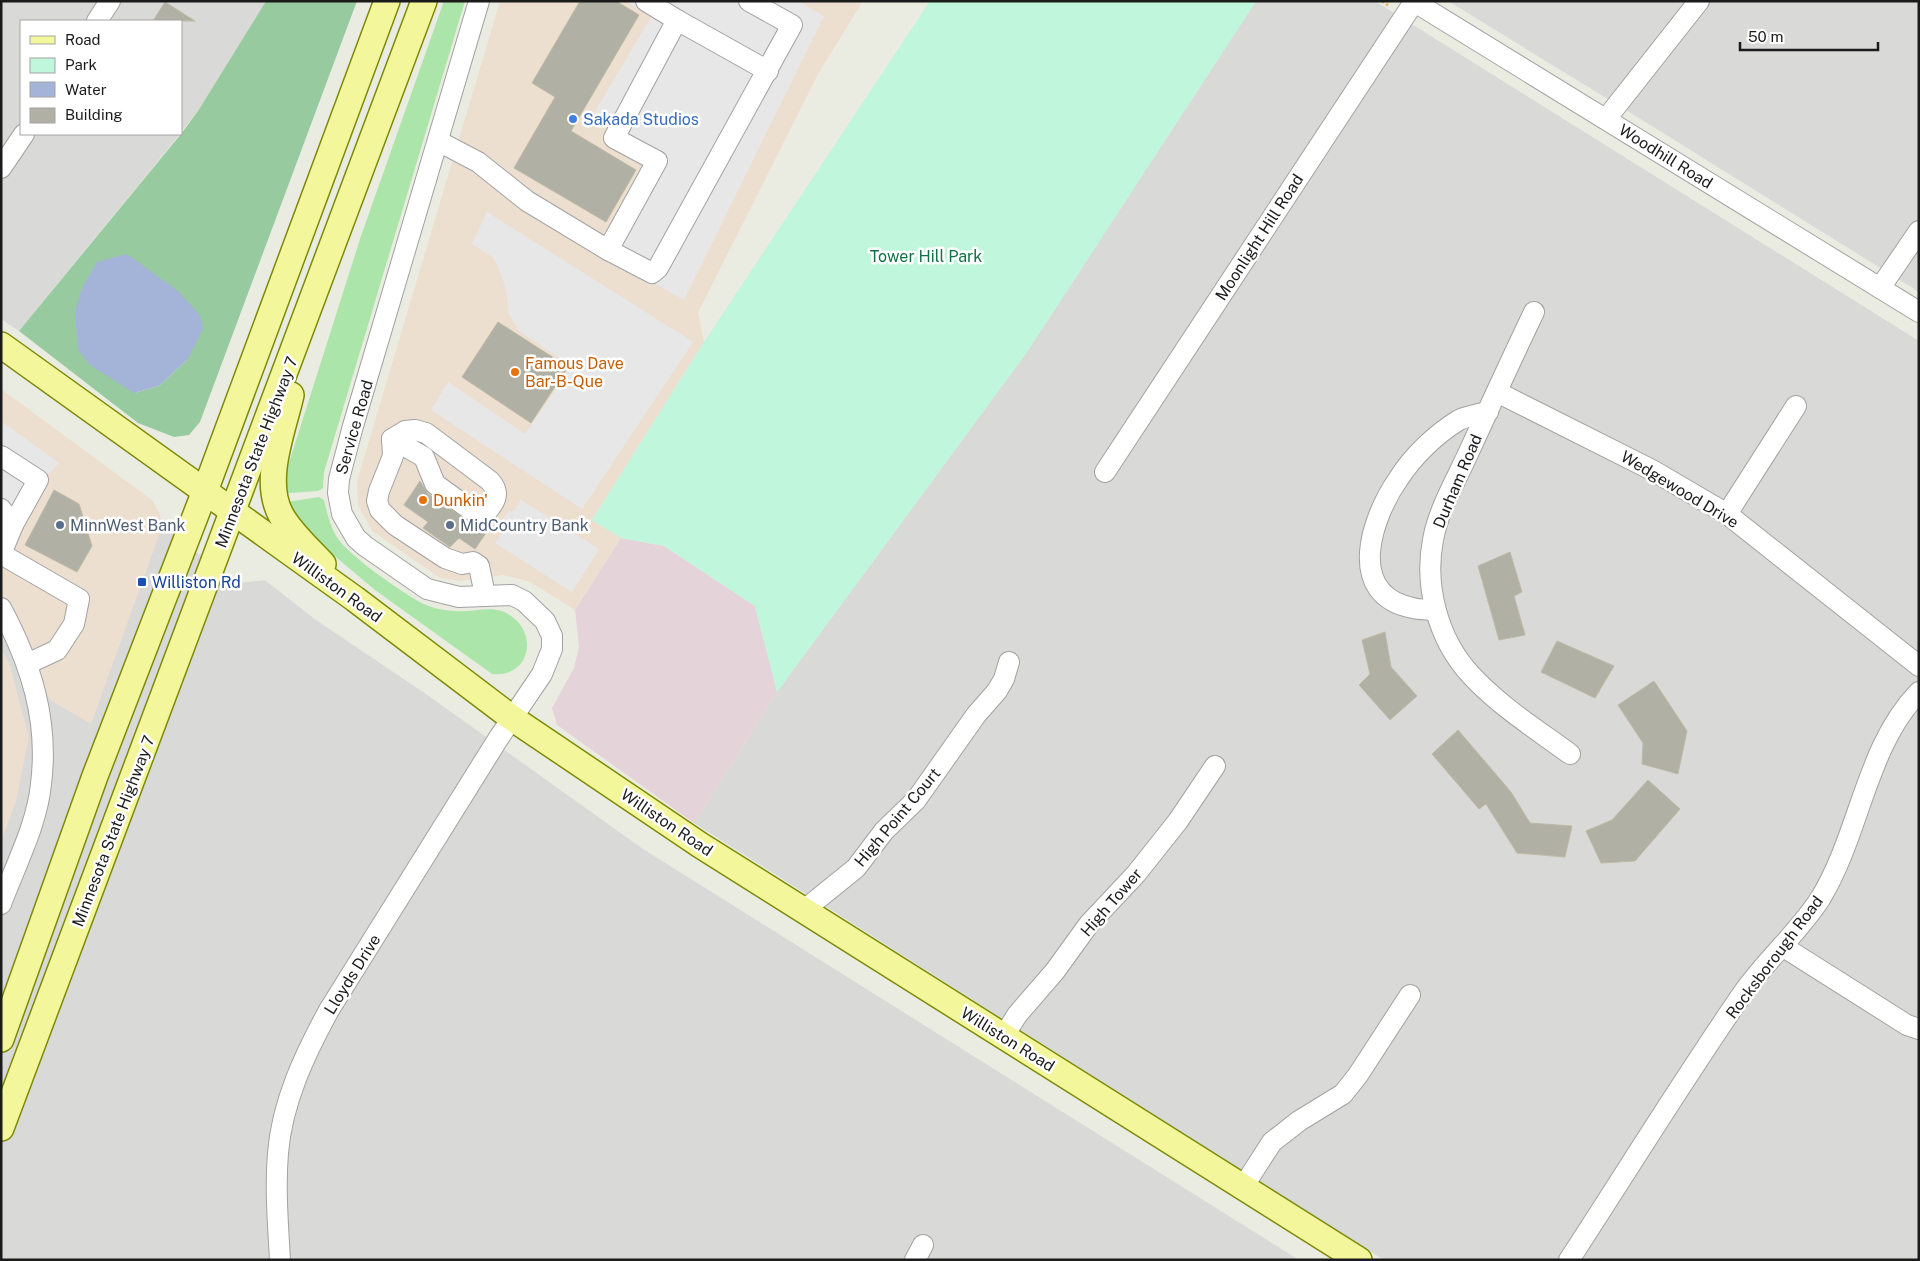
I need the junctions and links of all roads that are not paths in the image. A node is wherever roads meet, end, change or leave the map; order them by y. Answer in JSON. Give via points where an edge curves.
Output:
{"nodes":[{"id":1,"x":110,"y":1,"type":"edge"},
{"id":2,"x":387,"y":1,"type":"edge"},
{"id":3,"x":424,"y":1,"type":"edge"},
{"id":4,"x":479,"y":1,"type":"edge"},
{"id":5,"x":646,"y":1,"type":"edge"},
{"id":6,"x":749,"y":1,"type":"edge"},
{"id":7,"x":1413,"y":1,"type":"edge"},
{"id":8,"x":1699,"y":1,"type":"edge"},
{"id":9,"x":98,"y":20,"type":"edge"},
{"id":10,"x":678,"y":20,"type":"junction"},
{"id":11,"x":768,"y":71,"type":"junction"},
{"id":12,"x":1606,"y":119,"type":"junction"},
{"id":13,"x":23,"y":135,"type":"edge"},
{"id":14,"x":438,"y":141,"type":"junction"},
{"id":15,"x":1,"y":168,"type":"edge"},
{"id":16,"x":1919,"y":231,"type":"edge"},
{"id":17,"x":608,"y":250,"type":"junction"},
{"id":18,"x":1880,"y":288,"type":"junction"},
{"id":19,"x":310,"y":306,"type":"junction"},
{"id":20,"x":1534,"y":312,"type":"dead end"},
{"id":21,"x":1919,"y":312,"type":"edge"},
{"id":22,"x":1,"y":345,"type":"edge"},
{"id":23,"x":1497,"y":392,"type":"junction"},
{"id":24,"x":1796,"y":406,"type":"dead end"},
{"id":25,"x":1488,"y":412,"type":"junction"},
{"id":26,"x":392,"y":439,"type":"junction"},
{"id":27,"x":1,"y":456,"type":"edge"},
{"id":28,"x":1105,"y":472,"type":"dead end"},
{"id":29,"x":205,"y":491,"type":"junction"},
{"id":30,"x":1,"y":509,"type":"edge"},
{"id":31,"x":233,"y":512,"type":"junction"},
{"id":32,"x":1727,"y":514,"type":"junction"},
{"id":33,"x":13,"y":525,"type":"junction"},
{"id":34,"x":1,"y":554,"type":"edge"},
{"id":35,"x":485,"y":595,"type":"junction"},
{"id":36,"x":355,"y":599,"type":"junction"},
{"id":37,"x":1,"y":608,"type":"edge"},
{"id":38,"x":1435,"y":610,"type":"junction"},
{"id":39,"x":1009,"y":662,"type":"dead end"},
{"id":40,"x":27,"y":664,"type":"junction"},
{"id":41,"x":1919,"y":666,"type":"edge"},
{"id":42,"x":1919,"y":692,"type":"edge"},
{"id":43,"x":512,"y":718,"type":"junction"},
{"id":44,"x":1570,"y":754,"type":"dead end"},
{"id":45,"x":1215,"y":766,"type":"dead end"},
{"id":46,"x":1,"y":904,"type":"edge"},
{"id":47,"x":804,"y":910,"type":"junction"},
{"id":48,"x":1782,"y":946,"type":"junction"},
{"id":49,"x":1410,"y":995,"type":"dead end"},
{"id":50,"x":1919,"y":1029,"type":"edge"},
{"id":51,"x":1004,"y":1036,"type":"junction"},
{"id":52,"x":1,"y":1039,"type":"edge"},
{"id":53,"x":1,"y":1128,"type":"edge"},
{"id":54,"x":1243,"y":1187,"type":"junction"},
{"id":55,"x":280,"y":1260,"type":"edge"},
{"id":56,"x":1359,"y":1260,"type":"edge"},
{"id":57,"x":1569,"y":1260,"type":"edge"}],
"edges":[{"from":1,"to":9,"type":"street"},
{"from":2,"to":29,"type":"main road","name":"Minnesota State Highway 7"},
{"from":3,"to":19,"type":"main road","name":"Minnesota State Highway 7"},
{"from":4,"to":14,"type":"street","name":"Service Road"},
{"from":5,"to":10,"type":"street"},
{"from":6,"to":11,"type":"street","via":[[792,25]]},
{"from":7,"to":12,"type":"street","name":"Woodhill Road"},
{"from":7,"to":28,"type":"street","name":"Moonlight Hill Road"},
{"from":8,"to":12,"type":"street"},
{"from":10,"to":11,"type":"street"},
{"from":10,"to":17,"type":"street","via":[[614,138],[657,161]]},
{"from":11,"to":17,"type":"street","via":[[658,268],[652,273],[647,272]]},
{"from":12,"to":18,"type":"street","name":"Woodhill Road"},
{"from":13,"to":15,"type":"street"},
{"from":14,"to":17,"type":"street","via":[[478,162],[527,201]]},
{"from":14,"to":35,"type":"street","name":"Service Road","via":[[351,435],[338,494],[347,524],[365,546],[427,589],[459,597]]},
{"from":16,"to":18,"type":"street"},
{"from":18,"to":21,"type":"street","name":"Woodhill Road"},
{"from":19,"to":31,"type":"main road","name":"Minnesota State Highway 7"},
{"from":19,"to":36,"type":"main road","via":[[276,462],[273,483],[276,503],[286,523]]},
{"from":20,"to":23,"type":"street","name":"Durham Road"},
{"from":22,"to":29,"type":"main road","name":"Williston Road"},
{"from":23,"to":25,"type":"street","name":"Durham Road"},
{"from":23,"to":32,"type":"street","name":"Wedgewood Drive","via":[[1652,470]]},
{"from":24,"to":32,"type":"street"},
{"from":25,"to":38,"type":"street","name":"Durham Road","via":[[1432,539],[1430,575]]},
{"from":25,"to":38,"type":"street","via":[[1460,419],[1427,445],[1399,476],[1381,506],[1372,538],[1370,564],[1375,586],[1392,600],[1412,608]]},
{"from":26,"to":26,"type":"street","via":[[405,431],[426,434],[490,481],[496,488],[494,504],[488,510],[471,510],[435,484],[424,457]]},
{"from":26,"to":35,"type":"street","via":[[393,456],[378,491],[380,510],[395,525],[445,558],[454,562],[473,562],[479,566]]},
{"from":27,"to":33,"type":"street","via":[[38,480]]},
{"from":29,"to":31,"type":"main road","name":"Williston Road"},
{"from":29,"to":52,"type":"main road","name":"Minnesota State Highway 7","via":[[95,776]]},
{"from":30,"to":33,"type":"street"},
{"from":31,"to":36,"type":"main road","name":"Williston Road"},
{"from":31,"to":53,"type":"main road","name":"Minnesota State Highway 7"},
{"from":32,"to":41,"type":"street","name":"Wedgewood Drive"},
{"from":33,"to":34,"type":"street"},
{"from":34,"to":40,"type":"street","via":[[79,599],[74,624],[56,650]]},
{"from":35,"to":43,"type":"street","name":"Service Road","via":[[512,595],[524,601],[545,621],[552,636],[549,661]]},
{"from":36,"to":43,"type":"main road","name":"Williston Road"},
{"from":37,"to":40,"type":"street"},
{"from":38,"to":44,"type":"street","name":"Durham Road","via":[[1448,644],[1469,673],[1494,698]]},
{"from":39,"to":47,"type":"street","name":"High Point Court","via":[[997,692],[976,715],[916,800],[884,831],[856,868]]},
{"from":40,"to":46,"type":"street","via":[[41,713],[41,785],[34,815]]},
{"from":42,"to":48,"type":"street","name":"Rocksborough Road","via":[[1905,706],[1886,737],[1837,869],[1819,900]]},
{"from":43,"to":47,"type":"main road","name":"Williston Road","via":[[700,845]]},
{"from":43,"to":55,"type":"street","name":"Lloyds Drive","via":[[329,1010],[306,1053],[288,1101],[278,1151]]},
{"from":45,"to":51,"type":"street","name":"High Tower","via":[[1178,821],[1142,867],[1089,924]]},
{"from":47,"to":51,"type":"main road","name":"Williston Road"},
{"from":48,"to":50,"type":"street","via":[[1907,1025]]},
{"from":48,"to":57,"type":"street","name":"Rocksborough Road","via":[[1744,992]]},
{"from":49,"to":54,"type":"street","via":[[1343,1094],[1272,1142]]},
{"from":51,"to":54,"type":"main road","name":"Williston Road"},
{"from":54,"to":56,"type":"main road","name":"Williston Road"}]}
